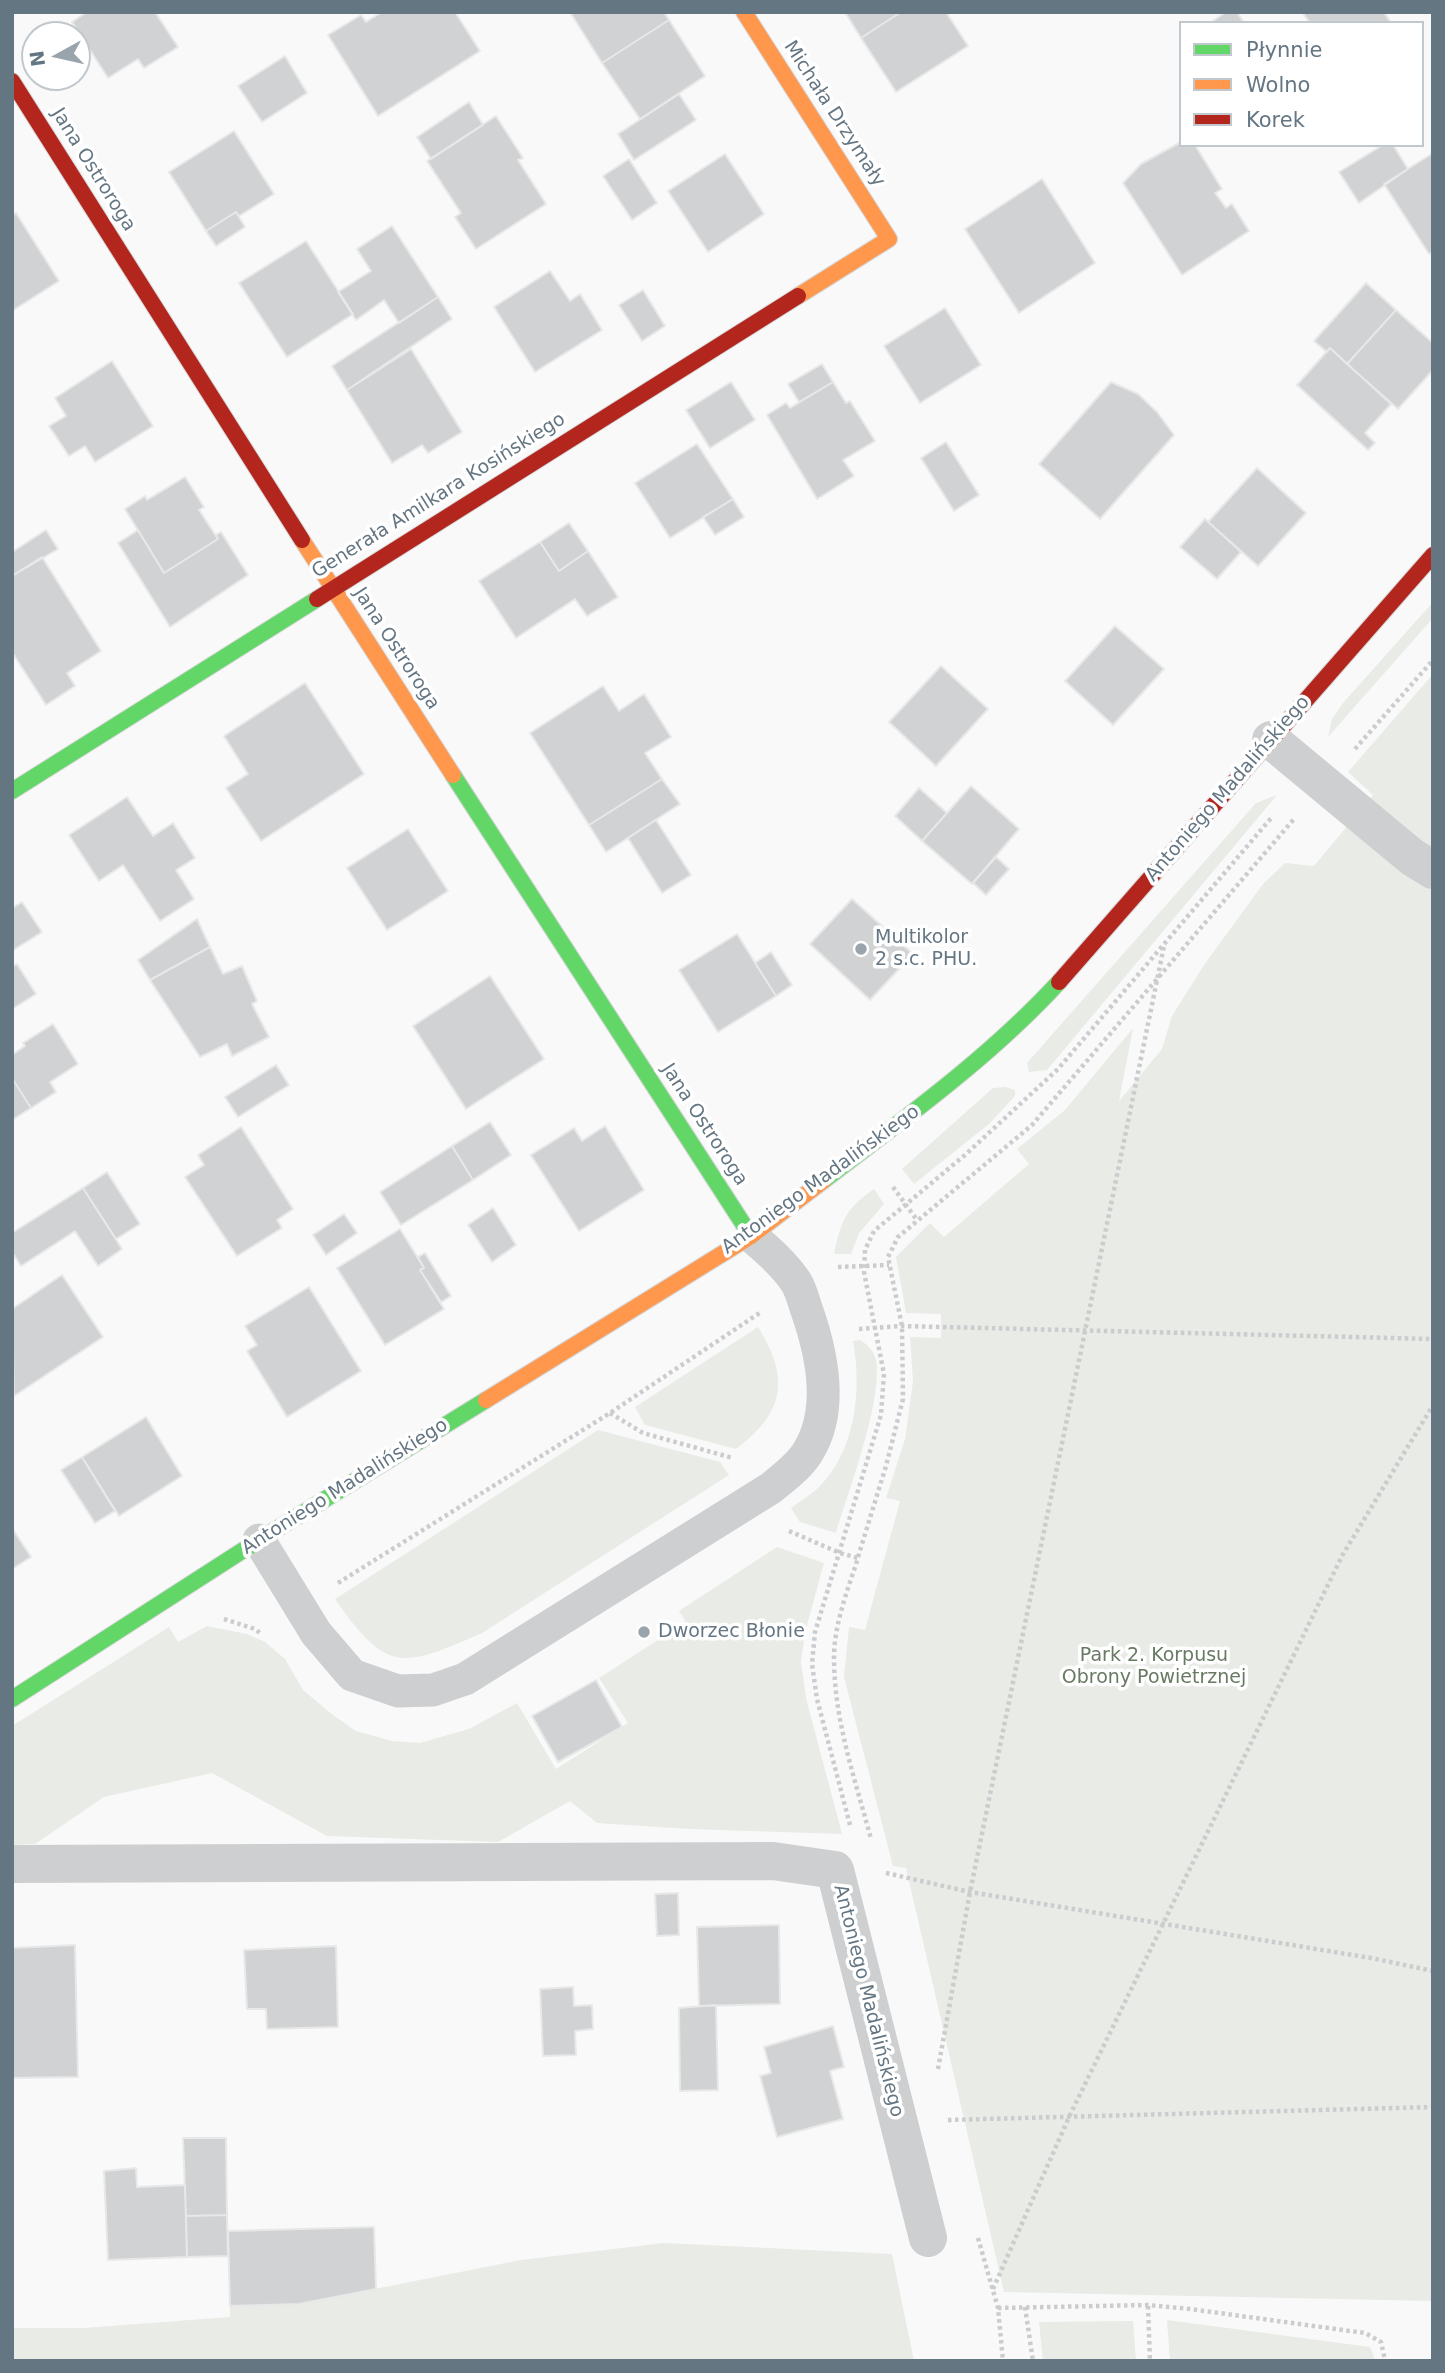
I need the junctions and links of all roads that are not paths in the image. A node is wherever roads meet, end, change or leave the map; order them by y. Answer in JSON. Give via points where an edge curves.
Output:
{"nodes":[{"id":1,"x":744,"y":12,"type":"edge"},
{"id":2,"x":12,"y":81,"type":"edge"},
{"id":3,"x":890,"y":239,"type":"joint"},
{"id":4,"x":1433,"y":555,"type":"edge"},
{"id":5,"x":332,"y":588,"type":"junction"},
{"id":6,"x":1271,"y":740,"type":"junction"},
{"id":7,"x":12,"y":791,"type":"edge"},
{"id":8,"x":1433,"y":870,"type":"edge"},
{"id":9,"x":751,"y":1236,"type":"junction"},
{"id":10,"x":260,"y":1540,"type":"junction"},
{"id":11,"x":12,"y":1699,"type":"edge"},
{"id":12,"x":12,"y":1864,"type":"edge"},
{"id":13,"x":928,"y":2238,"type":"dead end"}],
"edges":[{"from":1,"to":3,"type":"street","name":"Michała Drzymały"},
{"from":2,"to":5,"type":"street","name":"Jana Ostroroga"},
{"from":3,"to":5,"type":"street","name":"Generała Amilkara Kosińskiego"},
{"from":4,"to":6,"type":"street","name":"Antoniego Madalińskiego"},
{"from":5,"to":7,"type":"street","name":"Generała Amilkara Kosińskiego"},
{"from":5,"to":9,"type":"street","name":"Jana Ostroroga"},
{"from":6,"to":8,"type":"street"},
{"from":6,"to":9,"type":"street","name":"Antoniego Madalińskiego","via":[[1002,1041]]},
{"from":9,"to":10,"type":"street","name":"Antoniego Madalińskiego"},
{"from":9,"to":10,"type":"lane","via":[[798,1284],[816,1336],[823,1372],[817,1429],[809,1450],[764,1493],[465,1679],[433,1690],[398,1691],[352,1675],[316,1633]]},
{"from":10,"to":11,"type":"street","name":"Antoniego Madalińskiego"},
{"from":12,"to":13,"type":"street","name":"Antoniego Madalińskiego","via":[[773,1861],[848,1869]]}]}
